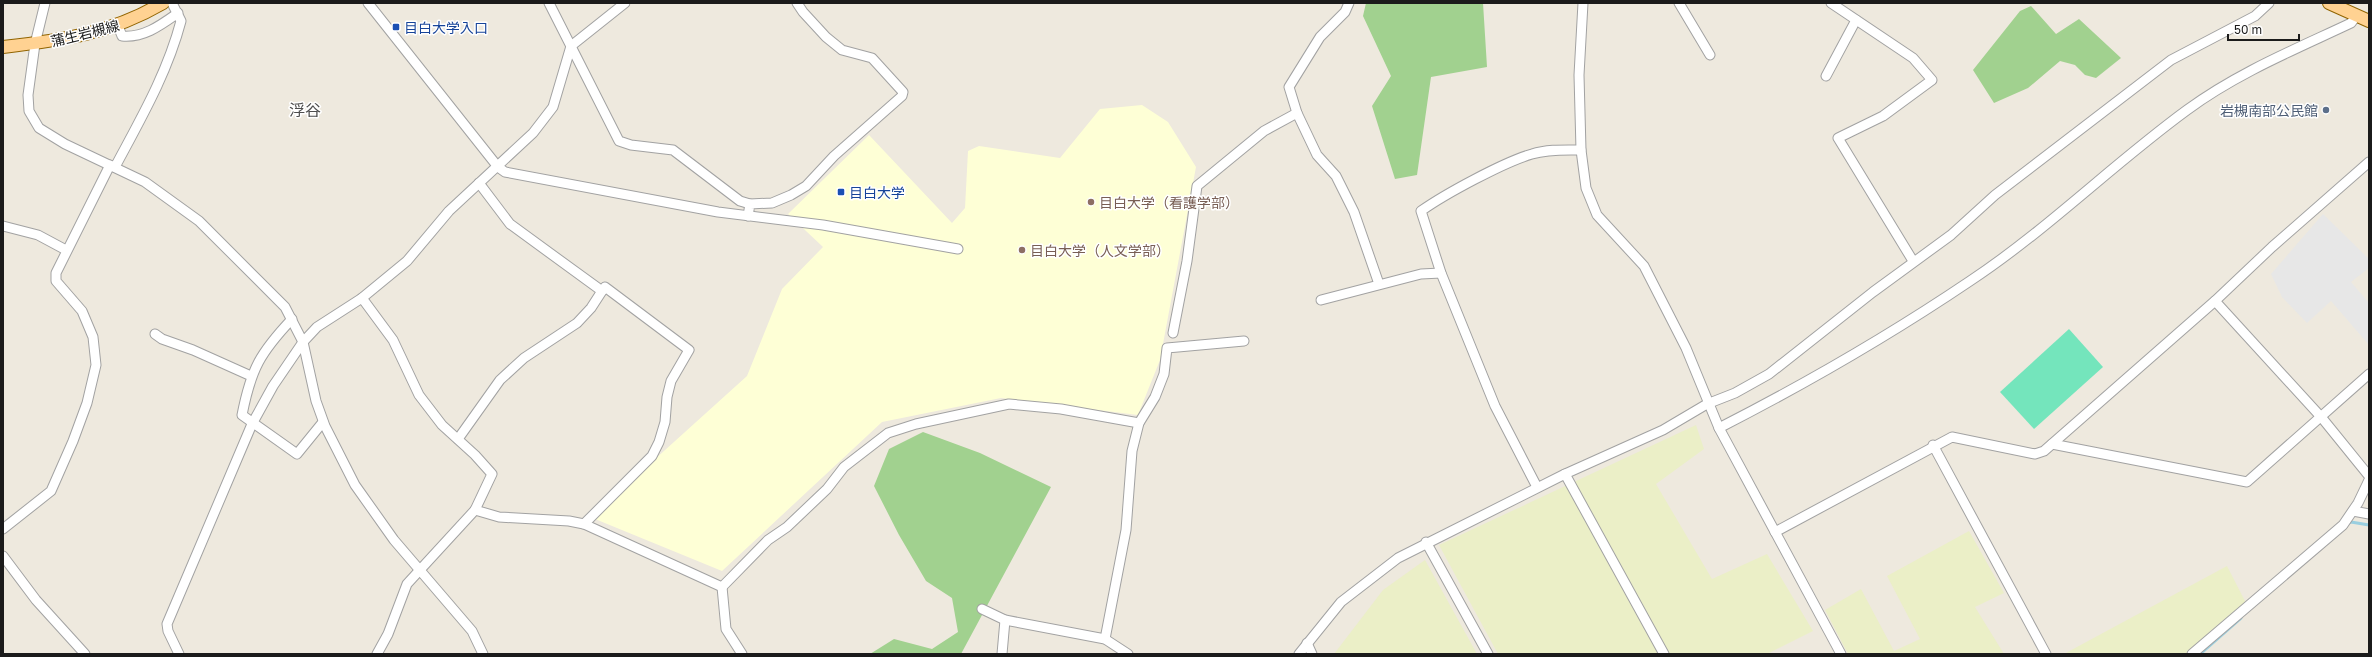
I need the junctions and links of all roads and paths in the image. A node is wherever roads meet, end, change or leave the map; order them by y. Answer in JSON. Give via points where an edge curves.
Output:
{"nodes":[{"id":1,"x":44,"y":3,"type":"edge"},
{"id":2,"x":163,"y":3,"type":"edge"},
{"id":3,"x":172,"y":3,"type":"edge"},
{"id":4,"x":368,"y":3,"type":"edge"},
{"id":5,"x":549,"y":3,"type":"edge"},
{"id":6,"x":625,"y":3,"type":"edge"},
{"id":7,"x":798,"y":3,"type":"edge"},
{"id":8,"x":1349,"y":3,"type":"edge"},
{"id":9,"x":1582,"y":3,"type":"edge"},
{"id":10,"x":1679,"y":3,"type":"edge"},
{"id":11,"x":1831,"y":3,"type":"edge"},
{"id":12,"x":2270,"y":3,"type":"edge"},
{"id":13,"x":2330,"y":3,"type":"edge"},
{"id":14,"x":178,"y":13,"type":"junction"},
{"id":15,"x":2357,"y":15,"type":"junction"},
{"id":16,"x":1856,"y":20,"type":"junction"},
{"id":17,"x":2369,"y":21,"type":"edge"},
{"id":18,"x":118,"y":26,"type":"junction"},
{"id":19,"x":35,"y":44,"type":"junction"},
{"id":20,"x":571,"y":46,"type":"junction"},
{"id":21,"x":3,"y":47,"type":"edge"},
{"id":22,"x":1710,"y":55,"type":"dead end"},
{"id":23,"x":1826,"y":76,"type":"dead end"},
{"id":24,"x":1297,"y":113,"type":"junction"},
{"id":25,"x":1581,"y":150,"type":"junction"},
{"id":26,"x":2369,"y":162,"type":"edge"},
{"id":27,"x":112,"y":166,"type":"junction"},
{"id":28,"x":498,"y":167,"type":"junction"},
{"id":29,"x":479,"y":183,"type":"junction"},
{"id":30,"x":750,"y":204,"type":"junction"},
{"id":31,"x":748,"y":216,"type":"junction"},
{"id":32,"x":3,"y":226,"type":"edge"},
{"id":33,"x":958,"y":249,"type":"dead end"},
{"id":34,"x":66,"y":250,"type":"junction"},
{"id":35,"x":1913,"y":261,"type":"junction"},
{"id":36,"x":1441,"y":273,"type":"junction"},
{"id":37,"x":1380,"y":284,"type":"junction"},
{"id":38,"x":602,"y":291,"type":"junction"},
{"id":39,"x":362,"y":298,"type":"junction"},
{"id":40,"x":1321,"y":300,"type":"dead end"},
{"id":41,"x":2215,"y":302,"type":"junction"},
{"id":42,"x":292,"y":319,"type":"junction"},
{"id":43,"x":1173,"y":333,"type":"dead end"},
{"id":44,"x":154,"y":334,"type":"dead end"},
{"id":45,"x":1244,"y":341,"type":"dead end"},
{"id":46,"x":303,"y":342,"type":"junction"},
{"id":47,"x":2369,"y":374,"type":"edge"},
{"id":48,"x":251,"y":376,"type":"junction"},
{"id":49,"x":1707,"y":404,"type":"junction"},
{"id":50,"x":2322,"y":418,"type":"junction"},
{"id":51,"x":323,"y":422,"type":"junction"},
{"id":52,"x":1139,"y":423,"type":"junction"},
{"id":53,"x":252,"y":424,"type":"junction"},
{"id":54,"x":1719,"y":428,"type":"junction"},
{"id":55,"x":458,"y":439,"type":"junction"},
{"id":56,"x":2052,"y":444,"type":"junction"},
{"id":57,"x":1933,"y":445,"type":"junction"},
{"id":58,"x":1565,"y":474,"type":"junction"},
{"id":59,"x":2369,"y":476,"type":"edge"},
{"id":60,"x":2369,"y":480,"type":"edge"},
{"id":61,"x":1537,"y":487,"type":"junction"},
{"id":62,"x":476,"y":510,"type":"junction"},
{"id":63,"x":2353,"y":511,"type":"junction"},
{"id":64,"x":2369,"y":514,"type":"edge"},
{"id":65,"x":584,"y":524,"type":"junction"},
{"id":66,"x":3,"y":529,"type":"edge"},
{"id":67,"x":1775,"y":532,"type":"junction"},
{"id":68,"x":1426,"y":542,"type":"junction"},
{"id":69,"x":3,"y":556,"type":"edge"},
{"id":70,"x":419,"y":569,"type":"junction"},
{"id":71,"x":722,"y":587,"type":"junction"},
{"id":72,"x":982,"y":608,"type":"dead end"},
{"id":73,"x":1004,"y":620,"type":"junction"},
{"id":74,"x":1105,"y":640,"type":"junction"},
{"id":75,"x":1307,"y":643,"type":"junction"},
{"id":76,"x":85,"y":654,"type":"edge"},
{"id":77,"x":179,"y":654,"type":"edge"},
{"id":78,"x":377,"y":654,"type":"edge"},
{"id":79,"x":483,"y":654,"type":"edge"},
{"id":80,"x":742,"y":654,"type":"edge"},
{"id":81,"x":1002,"y":654,"type":"edge"},
{"id":82,"x":1128,"y":654,"type":"edge"},
{"id":83,"x":1299,"y":654,"type":"edge"},
{"id":84,"x":1312,"y":654,"type":"edge"},
{"id":85,"x":1488,"y":654,"type":"edge"},
{"id":86,"x":1664,"y":654,"type":"edge"},
{"id":87,"x":1841,"y":654,"type":"edge"},
{"id":88,"x":2046,"y":654,"type":"edge"},
{"id":89,"x":2192,"y":654,"type":"edge"}],
"edges":[{"from":1,"to":19,"type":"street"},
{"from":2,"to":18,"type":"main road","name":"蒲生岩槻線"},
{"from":3,"to":14,"type":"street"},
{"from":4,"to":28,"type":"street"},
{"from":5,"to":20,"type":"street"},
{"from":6,"to":20,"type":"street"},
{"from":7,"to":30,"type":"street","via":[[812,23],[842,50],[872,58],[903,92],[902,96],[834,156],[806,186],[791,196],[772,203]]},
{"from":8,"to":24,"type":"street","via":[[1345,12],[1320,37],[1289,87]]},
{"from":9,"to":25,"type":"street","via":[[1579,69]]},
{"from":10,"to":22,"type":"street"},
{"from":11,"to":16,"type":"street"},
{"from":12,"to":35,"type":"street","via":[[2255,16],[2171,60],[1995,195],[1951,235]]},
{"from":13,"to":15,"type":"main road"},
{"from":14,"to":18,"type":"street","via":[[155,28],[130,36],[122,36]]},
{"from":14,"to":27,"type":"street","via":[[181,21],[165,72]]},
{"from":15,"to":17,"type":"main road"},
{"from":15,"to":54,"type":"street","via":[[2351,23],[2226,84],[2188,109],[2040,230],[1971,281],[1836,365]]},
{"from":16,"to":23,"type":"street"},
{"from":16,"to":35,"type":"street","via":[[1913,58],[1932,80],[1883,116],[1838,138]]},
{"from":18,"to":19,"type":"main road","name":"蒲生岩槻線","via":[[73,38]]},
{"from":19,"to":21,"type":"main road","name":"蒲生岩槻線"},
{"from":19,"to":27,"type":"street","via":[[28,95],[30,111],[39,128],[65,144]]},
{"from":20,"to":28,"type":"street","via":[[553,107],[533,134]]},
{"from":20,"to":30,"type":"street","via":[[619,141],[673,150],[740,201]]},
{"from":24,"to":37,"type":"street","via":[[1316,155],[1336,176],[1354,212]]},
{"from":24,"to":43,"type":"street","via":[[1264,131],[1197,186],[1187,261]]},
{"from":25,"to":36,"type":"street","via":[[1532,154],[1482,177],[1421,211]]},
{"from":25,"to":49,"type":"street","via":[[1586,188],[1597,215],[1644,266],[1686,348]]},
{"from":26,"to":41,"type":"street","via":[[2272,247]]},
{"from":27,"to":34,"type":"street"},
{"from":27,"to":42,"type":"street","via":[[145,182],[200,221],[285,307]]},
{"from":28,"to":29,"type":"street"},
{"from":28,"to":31,"type":"street","via":[[513,176]]},
{"from":29,"to":38,"type":"street","via":[[510,224]]},
{"from":29,"to":39,"type":"street","via":[[449,211],[407,261]]},
{"from":30,"to":31,"type":"street"},
{"from":31,"to":33,"type":"street","via":[[823,225]]},
{"from":32,"to":34,"type":"street","via":[[38,235]]},
{"from":34,"to":66,"type":"street","via":[[56,273],[56,281],[82,311],[93,337],[96,365],[73,441],[51,491]]},
{"from":35,"to":49,"type":"street","via":[[1768,374],[1735,393]]},
{"from":36,"to":37,"type":"street","via":[[1421,274]]},
{"from":36,"to":61,"type":"street","via":[[1495,406]]},
{"from":37,"to":40,"type":"street"},
{"from":38,"to":55,"type":"street","via":[[577,323],[524,358],[500,380]]},
{"from":38,"to":65,"type":"street","via":[[605,287],[689,350],[671,380],[665,422],[652,456]]},
{"from":39,"to":46,"type":"street","via":[[316,327]]},
{"from":39,"to":55,"type":"street","via":[[393,340],[419,395],[442,425]]},
{"from":41,"to":50,"type":"street"},
{"from":41,"to":56,"type":"street"},
{"from":42,"to":46,"type":"street"},
{"from":42,"to":48,"type":"street","via":[[270,344]]},
{"from":44,"to":48,"type":"street"},
{"from":45,"to":52,"type":"street","via":[[1167,348],[1164,374],[1155,397]]},
{"from":46,"to":51,"type":"street"},
{"from":46,"to":53,"type":"street","via":[[273,386]]},
{"from":47,"to":50,"type":"street"},
{"from":48,"to":53,"type":"street","via":[[242,415]]},
{"from":49,"to":54,"type":"street"},
{"from":49,"to":58,"type":"street","via":[[1663,430]]},
{"from":50,"to":56,"type":"street","via":[[2247,482]]},
{"from":50,"to":59,"type":"street"},
{"from":51,"to":53,"type":"street","via":[[297,454]]},
{"from":51,"to":70,"type":"street","via":[[355,485],[382,525]]},
{"from":52,"to":71,"type":"street","via":[[1009,404],[888,432],[844,467],[827,489],[787,527],[768,540]]},
{"from":52,"to":74,"type":"street","via":[[1128,482],[1126,530]]},
{"from":53,"to":77,"type":"street","via":[[167,624]]},
{"from":54,"to":67,"type":"street"},
{"from":55,"to":62,"type":"street","via":[[492,474]]},
{"from":56,"to":57,"type":"street","via":[[2035,454],[1952,437]]},
{"from":57,"to":67,"type":"street"},
{"from":57,"to":88,"type":"street"},
{"from":58,"to":61,"type":"street"},
{"from":58,"to":86,"type":"street"},
{"from":60,"to":63,"type":"street"},
{"from":61,"to":68,"type":"street"},
{"from":62,"to":65,"type":"street","via":[[499,517]]},
{"from":62,"to":70,"type":"street"},
{"from":63,"to":64,"type":"street"},
{"from":63,"to":89,"type":"street","via":[[2343,525]]},
{"from":65,"to":71,"type":"street"},
{"from":67,"to":87,"type":"street"},
{"from":68,"to":75,"type":"street","via":[[1398,558],[1341,602]]},
{"from":68,"to":85,"type":"street"},
{"from":69,"to":76,"type":"street","via":[[36,600]]},
{"from":70,"to":78,"type":"street","via":[[407,584],[388,634]]},
{"from":70,"to":79,"type":"street","via":[[472,631]]},
{"from":71,"to":80,"type":"street","via":[[726,629]]},
{"from":72,"to":73,"type":"street"},
{"from":73,"to":74,"type":"street"},
{"from":73,"to":81,"type":"street"},
{"from":74,"to":82,"type":"street"},
{"from":75,"to":83,"type":"street"},
{"from":75,"to":84,"type":"street"}]}
